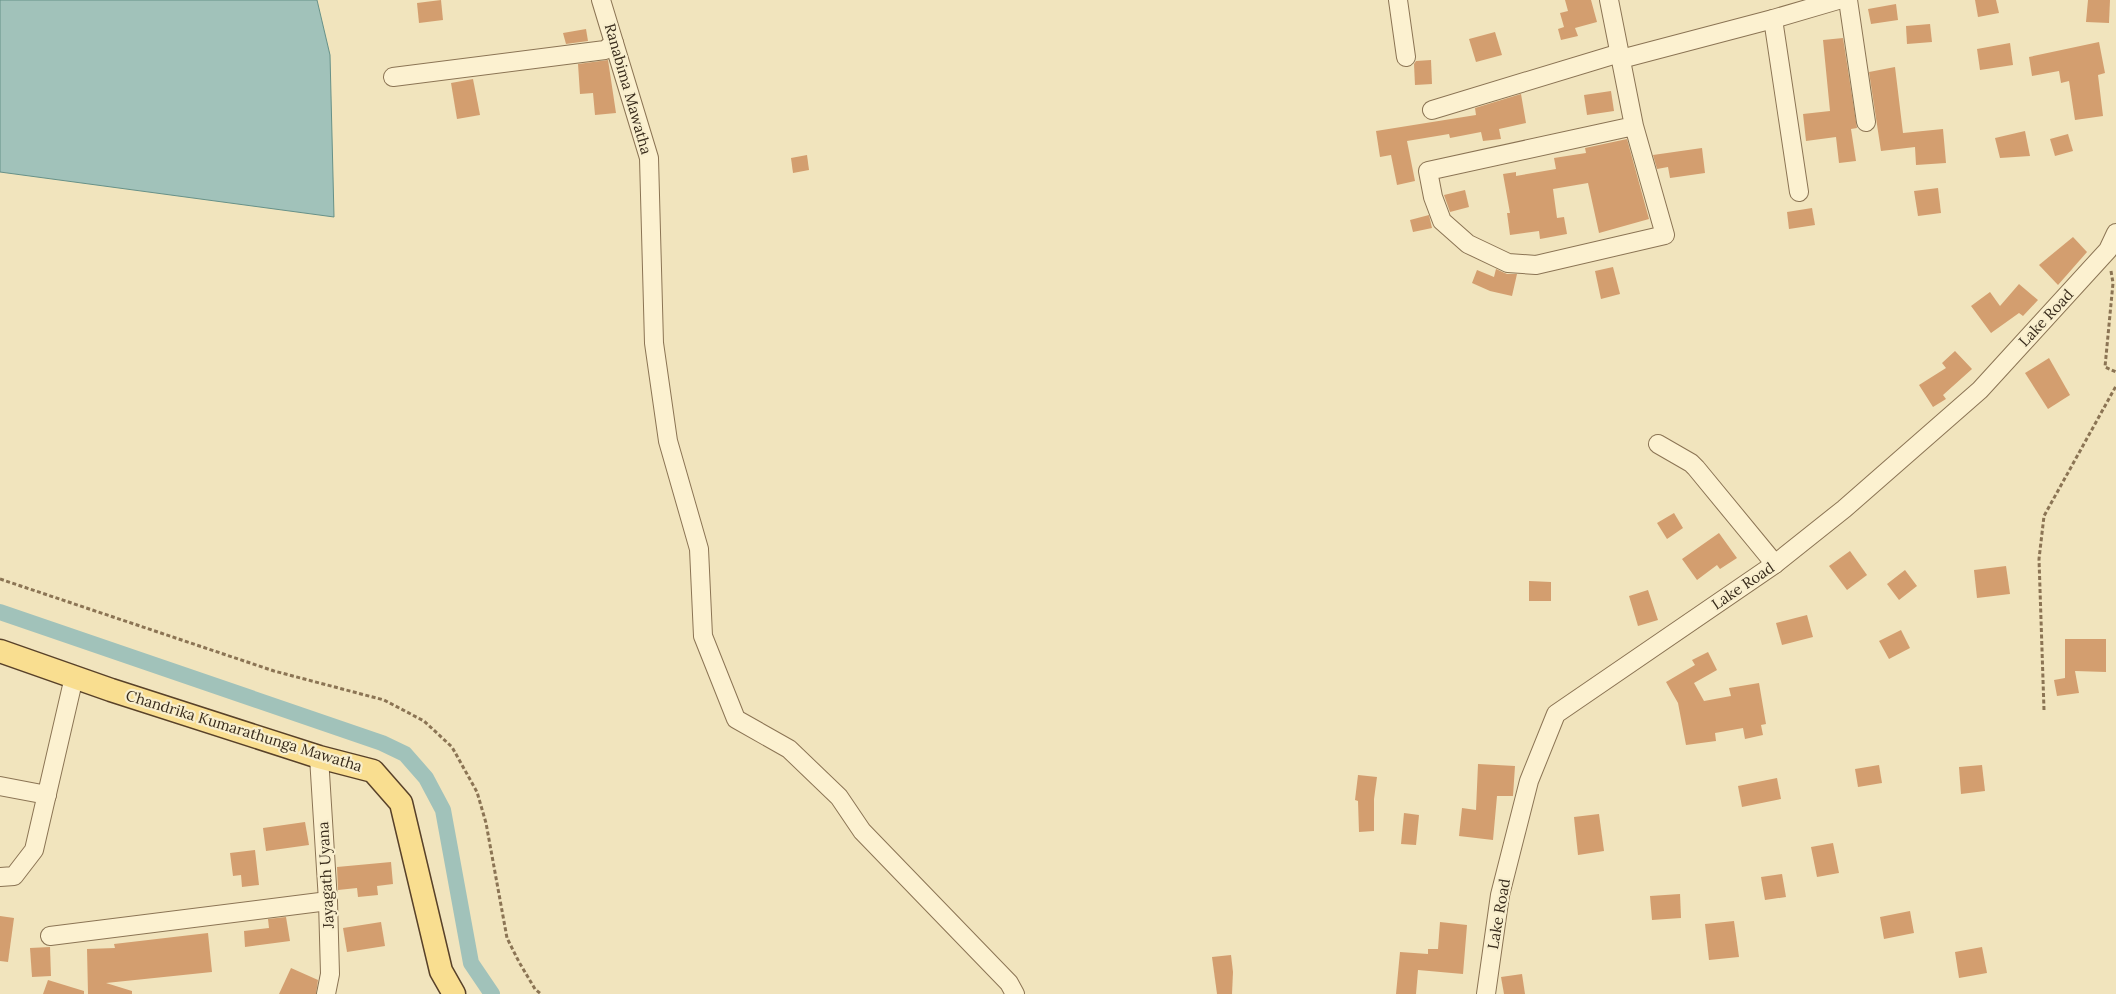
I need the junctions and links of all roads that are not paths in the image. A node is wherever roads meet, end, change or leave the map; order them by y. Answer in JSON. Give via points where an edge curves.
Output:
{"nodes":[{"id":1,"x":602,"y":0,"type":"edge"},
{"id":2,"x":1398,"y":0,"type":"edge"},
{"id":3,"x":1609,"y":0,"type":"edge"},
{"id":4,"x":1838,"y":0,"type":"edge"},
{"id":5,"x":1848,"y":0,"type":"edge"},
{"id":6,"x":1773,"y":19,"type":"junction"},
{"id":7,"x":614,"y":43,"type":"junction"},
{"id":8,"x":1620,"y":56,"type":"junction"},
{"id":9,"x":1406,"y":57,"type":"dead end"},
{"id":10,"x":393,"y":77,"type":"dead end"},
{"id":11,"x":1432,"y":110,"type":"dead end"},
{"id":12,"x":1866,"y":122,"type":"dead end"},
{"id":13,"x":1634,"y":126,"type":"junction"},
{"id":14,"x":1799,"y":192,"type":"dead end"},
{"id":15,"x":2116,"y":233,"type":"edge"},
{"id":16,"x":1658,"y":444,"type":"dead end"},
{"id":17,"x":1775,"y":564,"type":"junction"},
{"id":18,"x":0,"y":651,"type":"edge"},
{"id":19,"x":74,"y":677,"type":"junction"},
{"id":20,"x":319,"y":757,"type":"junction"},
{"id":21,"x":0,"y":786,"type":"edge"},
{"id":22,"x":47,"y":795,"type":"junction"},
{"id":23,"x":0,"y":877,"type":"edge"},
{"id":24,"x":328,"y":901,"type":"junction"},
{"id":25,"x":50,"y":936,"type":"dead end"},
{"id":26,"x":326,"y":994,"type":"edge"},
{"id":27,"x":454,"y":994,"type":"edge"},
{"id":28,"x":1016,"y":994,"type":"edge"},
{"id":29,"x":1486,"y":994,"type":"edge"}],
"edges":[{"from":1,"to":7,"type":"street","name":"Ranabima Mawatha"},
{"from":2,"to":9,"type":"street"},
{"from":3,"to":8,"type":"street"},
{"from":4,"to":6,"type":"street"},
{"from":5,"to":12,"type":"street"},
{"from":6,"to":8,"type":"street"},
{"from":6,"to":14,"type":"street"},
{"from":7,"to":10,"type":"street","via":[[605,50]]},
{"from":7,"to":28,"type":"street","name":"Ranabima Mawatha","via":[[649,158],[654,343],[668,441],[699,548],[703,636],[736,719],[789,749],[839,798],[862,831]]},
{"from":8,"to":11,"type":"street"},
{"from":8,"to":13,"type":"street"},
{"from":13,"to":13,"type":"street","via":[[1428,171],[1442,221],[1468,244],[1508,263],[1536,265],[1664,235]]},
{"from":15,"to":17,"type":"street","name":"Lake Road","via":[[2108,250],[1980,390],[1844,509]]},
{"from":16,"to":17,"type":"street","via":[[1696,468]]},
{"from":17,"to":29,"type":"street","name":"Lake Road","via":[[1556,714],[1529,781],[1500,895]]},
{"from":18,"to":19,"type":"main road","name":"Chandrika Kumarathunga Mawatha"},
{"from":19,"to":20,"type":"main road","name":"Chandrika Kumarathunga Mawatha"},
{"from":19,"to":22,"type":"street"},
{"from":20,"to":24,"type":"street","name":"Jayagath Uyana"},
{"from":20,"to":27,"type":"main road","name":"Chandrika Kumarathunga Mawatha","via":[[373,771],[401,803],[441,971]]},
{"from":21,"to":22,"type":"street"},
{"from":22,"to":23,"type":"street","via":[[34,850],[14,876]]},
{"from":24,"to":25,"type":"street"},
{"from":24,"to":26,"type":"street","name":"Jayagath Uyana","via":[[330,974]]}]}
